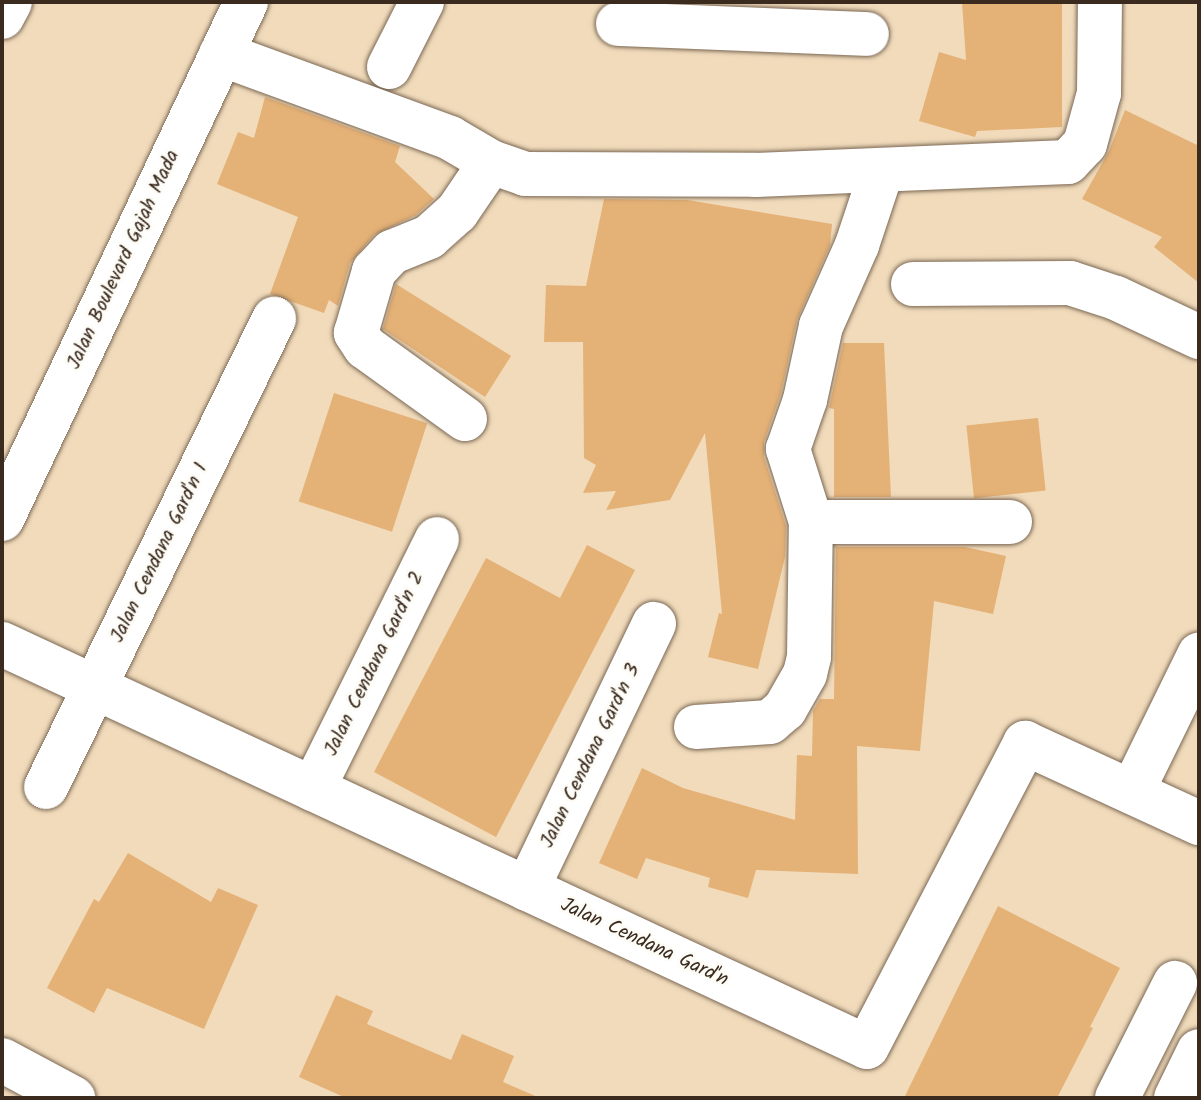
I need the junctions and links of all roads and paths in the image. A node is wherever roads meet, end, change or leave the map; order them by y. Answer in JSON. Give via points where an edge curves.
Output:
{"nodes":[{"id":1,"x":10,"y":2,"type":"edge"},
{"id":2,"x":246,"y":2,"type":"edge"},
{"id":3,"x":422,"y":2,"type":"edge"},
{"id":4,"x":1100,"y":2,"type":"edge"},
{"id":5,"x":2,"y":17,"type":"edge"},
{"id":6,"x":750,"y":17,"type":"edge"},
{"id":7,"x":618,"y":24,"type":"dead end"},
{"id":8,"x":867,"y":34,"type":"dead end"},
{"id":9,"x":221,"y":54,"type":"junction"},
{"id":10,"x":389,"y":67,"type":"dead end"},
{"id":11,"x":491,"y":162,"type":"junction"},
{"id":12,"x":882,"y":170,"type":"junction"},
{"id":13,"x":913,"y":284,"type":"dead end"},
{"id":14,"x":274,"y":319,"type":"dead end"},
{"id":15,"x":1199,"y":337,"type":"edge"},
{"id":16,"x":465,"y":419,"type":"dead end"},
{"id":17,"x":2,"y":519,"type":"edge"},
{"id":18,"x":811,"y":522,"type":"junction"},
{"id":19,"x":1010,"y":522,"type":"dead end"},
{"id":20,"x":437,"y":539,"type":"dead end"},
{"id":21,"x":654,"y":624,"type":"dead end"},
{"id":22,"x":2,"y":644,"type":"edge"},
{"id":23,"x":1199,"y":655,"type":"edge"},
{"id":24,"x":95,"y":687,"type":"junction"},
{"id":25,"x":696,"y":727,"type":"dead end"},
{"id":26,"x":46,"y":787,"type":"dead end"},
{"id":27,"x":313,"y":789,"type":"junction"},
{"id":28,"x":1132,"y":792,"type":"junction"},
{"id":29,"x":1199,"y":823,"type":"edge"},
{"id":30,"x":527,"y":889,"type":"junction"},
{"id":31,"x":1175,"y":983,"type":"dead end"},
{"id":32,"x":1199,"y":1051,"type":"edge"},
{"id":33,"x":2,"y":1060,"type":"edge"},
{"id":34,"x":73,"y":1098,"type":"edge"},
{"id":35,"x":1117,"y":1098,"type":"edge"},
{"id":36,"x":1176,"y":1098,"type":"edge"}],
"edges":[{"from":1,"to":5,"type":"street"},
{"from":2,"to":9,"type":"street","name":"Jalan Boulevard Gajah Mada"},
{"from":3,"to":10,"type":"street"},
{"from":4,"to":12,"type":"street","via":[[1099,93],[1085,144],[1068,162]]},
{"from":6,"to":7,"type":"street"},
{"from":6,"to":8,"type":"street"},
{"from":9,"to":11,"type":"street","via":[[450,138]]},
{"from":9,"to":17,"type":"street","name":"Jalan Boulevard Gajah Mada"},
{"from":11,"to":12,"type":"street","via":[[525,174]]},
{"from":11,"to":16,"type":"street","via":[[457,212],[429,237],[392,252],[374,271],[356,333],[365,347]]},
{"from":12,"to":18,"type":"street","via":[[857,245],[821,326],[788,449]]},
{"from":13,"to":15,"type":"street","via":[[1070,283]]},
{"from":14,"to":24,"type":"street","name":"Jalan Cendana Gard'n 1"},
{"from":18,"to":19,"type":"street"},
{"from":18,"to":25,"type":"street","via":[[805,674],[785,709],[770,722]]},
{"from":20,"to":27,"type":"street","name":"Jalan Cendana Gard'n 2"},
{"from":21,"to":30,"type":"street","name":"Jalan Cendana Gard'n 3"},
{"from":22,"to":24,"type":"street","name":"Jalan Cendana Gard'n"},
{"from":23,"to":28,"type":"street"},
{"from":24,"to":26,"type":"street","name":"Jalan Cendana Gard'n 1"},
{"from":24,"to":27,"type":"street","name":"Jalan Cendana Gard'n"},
{"from":27,"to":30,"type":"street","name":"Jalan Cendana Gard'n"},
{"from":28,"to":29,"type":"street","name":"Jalan Cendana Gard'n"},
{"from":28,"to":30,"type":"street","name":"Jalan Cendana Gard'n","via":[[1025,743],[867,1047]]},
{"from":31,"to":35,"type":"street"},
{"from":32,"to":36,"type":"street"},
{"from":33,"to":34,"type":"street"}]}
